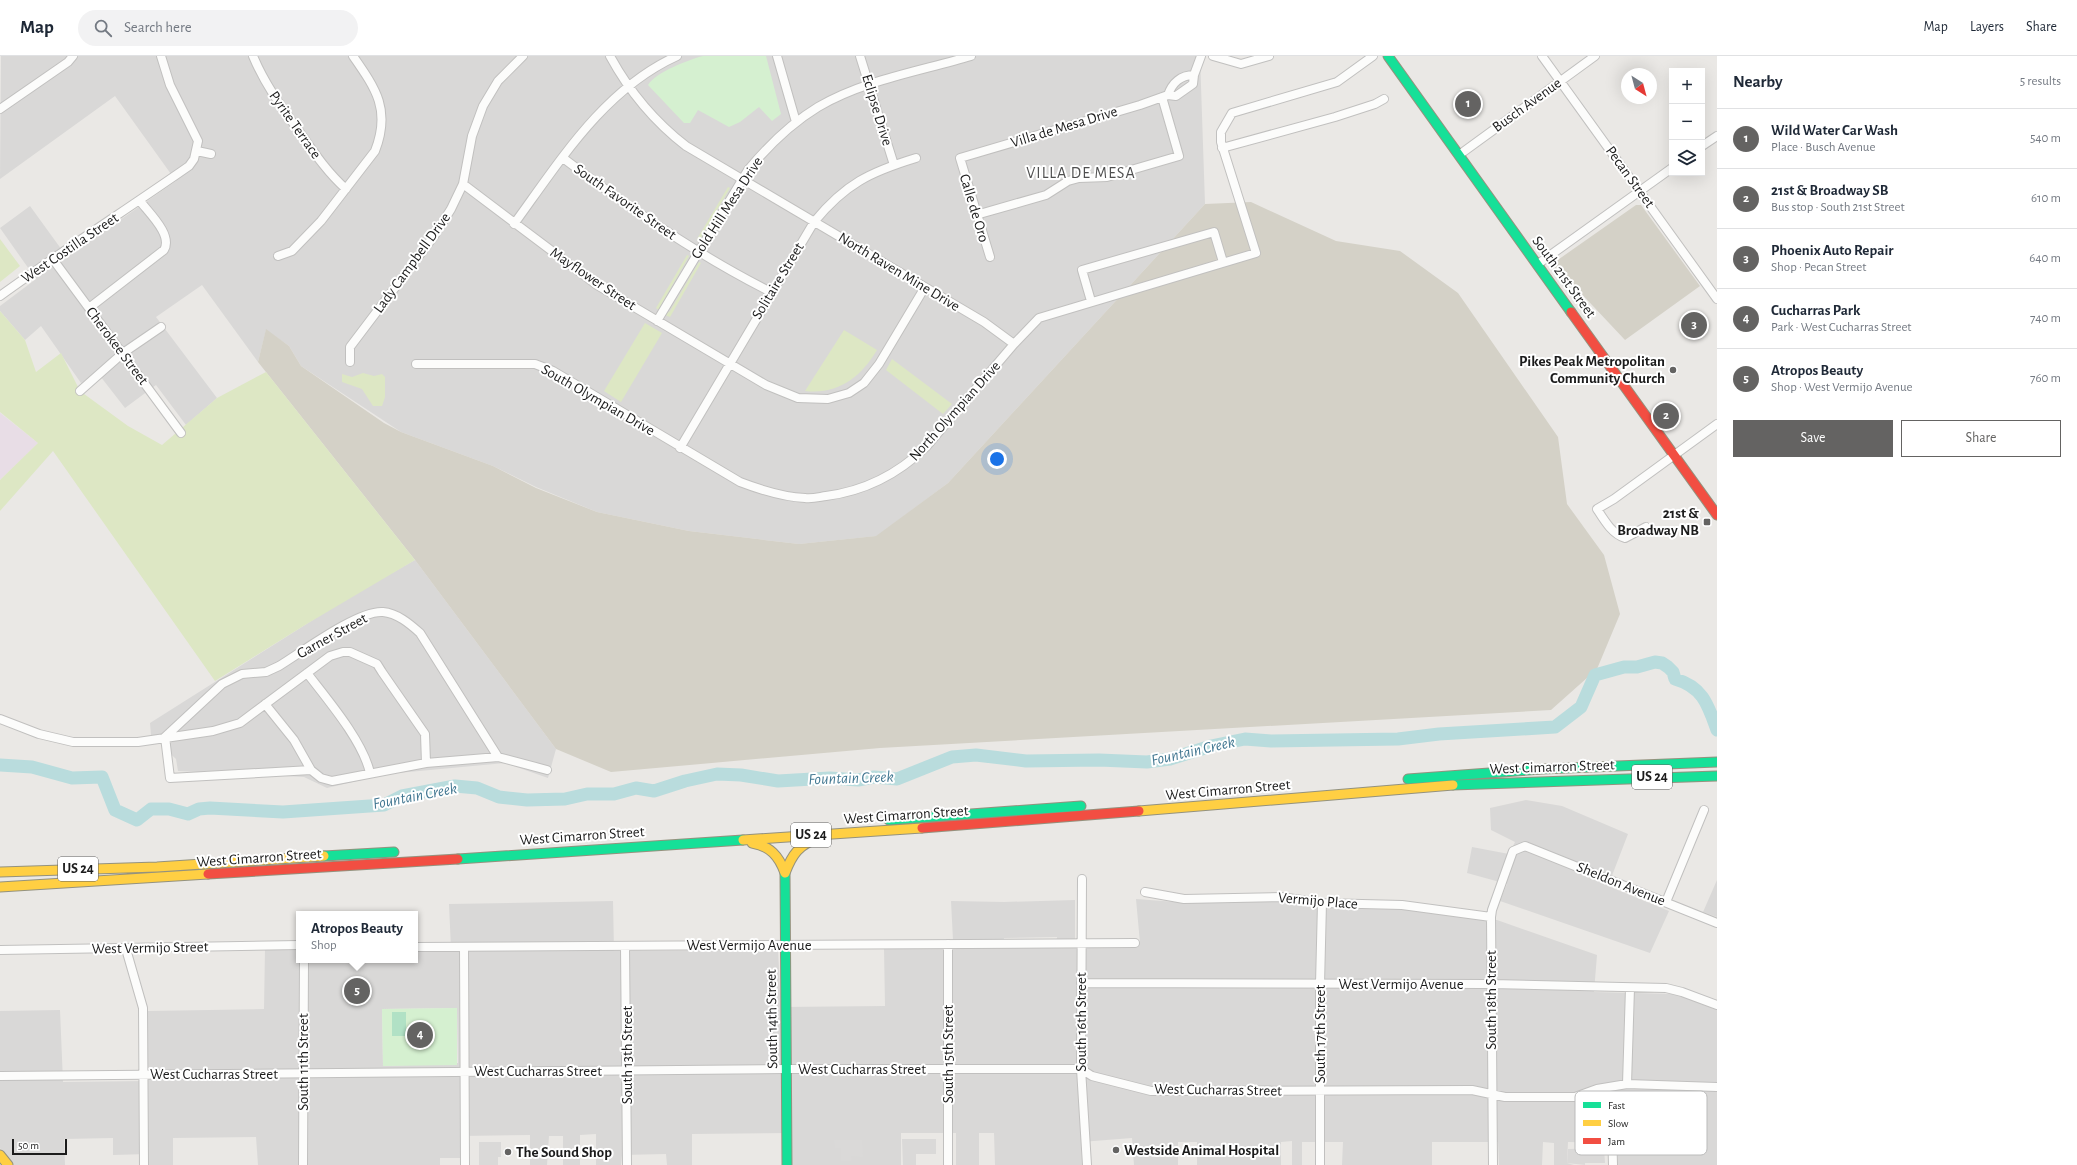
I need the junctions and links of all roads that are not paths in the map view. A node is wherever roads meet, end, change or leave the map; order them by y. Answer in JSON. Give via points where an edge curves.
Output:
{"nodes":[{"id":1,"x":74,"y":56,"type":"edge"},
{"id":2,"x":161,"y":56,"type":"edge"},
{"id":3,"x":252,"y":56,"type":"edge"},
{"id":4,"x":353,"y":56,"type":"edge"},
{"id":5,"x":523,"y":56,"type":"edge"},
{"id":6,"x":610,"y":56,"type":"edge"},
{"id":7,"x":677,"y":56,"type":"edge"},
{"id":8,"x":777,"y":56,"type":"edge"},
{"id":9,"x":860,"y":56,"type":"edge"},
{"id":10,"x":971,"y":56,"type":"edge"},
{"id":11,"x":1201,"y":56,"type":"edge"},
{"id":12,"x":1213,"y":56,"type":"edge"},
{"id":13,"x":1269,"y":56,"type":"edge"},
{"id":14,"x":1373,"y":56,"type":"edge"},
{"id":15,"x":1388,"y":56,"type":"edge"},
{"id":16,"x":1542,"y":56,"type":"edge"},
{"id":17,"x":1594,"y":56,"type":"edge"},
{"id":18,"x":947,"y":59,"type":"edge"},
{"id":19,"x":1194,"y":75,"type":"junction"},
{"id":20,"x":1560,"y":81,"type":"junction"},
{"id":21,"x":869,"y":84,"type":"junction"},
{"id":22,"x":628,"y":86,"type":"junction"},
{"id":23,"x":1165,"y":96,"type":"junction"},
{"id":24,"x":1384,"y":99,"type":"dead end"},
{"id":25,"x":0,"y":109,"type":"edge"},
{"id":26,"x":796,"y":122,"type":"junction"},
{"id":27,"x":1717,"y":136,"type":"edge"},
{"id":28,"x":1705,"y":144,"type":"edge"},
{"id":29,"x":1222,"y":148,"type":"junction"},
{"id":30,"x":197,"y":151,"type":"junction"},
{"id":31,"x":211,"y":154,"type":"dead end"},
{"id":32,"x":1459,"y":155,"type":"junction"},
{"id":33,"x":564,"y":158,"type":"junction"},
{"id":34,"x":916,"y":158,"type":"dead end"},
{"id":35,"x":960,"y":158,"type":"joint"},
{"id":36,"x":894,"y":165,"type":"junction"},
{"id":37,"x":1669,"y":170,"type":"edge"},
{"id":38,"x":742,"y":179,"type":"junction"},
{"id":39,"x":463,"y":184,"type":"junction"},
{"id":40,"x":346,"y":189,"type":"junction"},
{"id":41,"x":1640,"y":192,"type":"junction"},
{"id":42,"x":140,"y":200,"type":"junction"},
{"id":43,"x":976,"y":216,"type":"junction"},
{"id":44,"x":814,"y":222,"type":"junction"},
{"id":45,"x":514,"y":224,"type":"junction"},
{"id":46,"x":699,"y":251,"type":"junction"},
{"id":47,"x":278,"y":256,"type":"dead end"},
{"id":48,"x":990,"y":257,"type":"dead end"},
{"id":49,"x":52,"y":258,"type":"junction"},
{"id":50,"x":1223,"y":262,"type":"junction"},
{"id":51,"x":1538,"y":264,"type":"junction"},
{"id":52,"x":925,"y":287,"type":"junction"},
{"id":53,"x":771,"y":292,"type":"junction"},
{"id":54,"x":0,"y":296,"type":"edge"},
{"id":55,"x":1717,"y":299,"type":"edge"},
{"id":56,"x":1091,"y":301,"type":"junction"},
{"id":57,"x":89,"y":308,"type":"junction"},
{"id":58,"x":656,"y":321,"type":"junction"},
{"id":59,"x":161,"y":327,"type":"dead end"},
{"id":60,"x":1014,"y":344,"type":"junction"},
{"id":61,"x":123,"y":353,"type":"junction"},
{"id":62,"x":350,"y":362,"type":"dead end"},
{"id":63,"x":730,"y":363,"type":"junction"},
{"id":64,"x":416,"y":364,"type":"dead end"},
{"id":65,"x":80,"y":391,"type":"dead end"},
{"id":66,"x":1717,"y":424,"type":"edge"},
{"id":67,"x":182,"y":433,"type":"dead end"},
{"id":68,"x":680,"y":448,"type":"junction"},
{"id":69,"x":1675,"y":456,"type":"junction"},
{"id":70,"x":1717,"y":515,"type":"edge"},
{"id":71,"x":1646,"y":527,"type":"dead end"},
{"id":72,"x":306,"y":673,"type":"junction"},
{"id":73,"x":265,"y":704,"type":"junction"},
{"id":74,"x":0,"y":719,"type":"edge"},
{"id":75,"x":165,"y":737,"type":"junction"},
{"id":76,"x":498,"y":757,"type":"junction"},
{"id":77,"x":1717,"y":762,"type":"edge"},
{"id":78,"x":426,"y":763,"type":"junction"},
{"id":79,"x":310,"y":770,"type":"junction"},
{"id":80,"x":547,"y":770,"type":"dead end"},
{"id":81,"x":370,"y":773,"type":"junction"},
{"id":82,"x":1713,"y":776,"type":"edge"},
{"id":83,"x":1401,"y":779,"type":"dead end"},
{"id":84,"x":1300,"y":788,"type":"dead end"},
{"id":85,"x":1704,"y":810,"type":"dead end"},
{"id":86,"x":883,"y":820,"type":"dead end"},
{"id":87,"x":863,"y":832,"type":"junction"},
{"id":88,"x":711,"y":841,"type":"junction"},
{"id":89,"x":1525,"y":846,"type":"joint"},
{"id":90,"x":401,"y":852,"type":"dead end"},
{"id":91,"x":0,"y":872,"type":"edge"},
{"id":92,"x":785,"y":873,"type":"junction"},
{"id":93,"x":1082,"y":879,"type":"dead end"},
{"id":94,"x":0,"y":887,"type":"edge"},
{"id":95,"x":1145,"y":892,"type":"dead end"},
{"id":96,"x":1666,"y":902,"type":"junction"},
{"id":97,"x":1322,"y":903,"type":"junction"},
{"id":98,"x":1491,"y":917,"type":"junction"},
{"id":99,"x":1717,"y":923,"type":"edge"},
{"id":100,"x":1082,"y":942,"type":"junction"},
{"id":101,"x":1135,"y":942,"type":"dead end"},
{"id":102,"x":948,"y":944,"type":"junction"},
{"id":103,"x":785,"y":945,"type":"junction"},
{"id":104,"x":296,"y":946,"type":"edge"},
{"id":105,"x":625,"y":946,"type":"junction"},
{"id":106,"x":418,"y":947,"type":"edge"},
{"id":107,"x":464,"y":947,"type":"junction"},
{"id":108,"x":126,"y":949,"type":"junction"},
{"id":109,"x":0,"y":950,"type":"edge"},
{"id":110,"x":304,"y":963,"type":"edge"},
{"id":111,"x":1082,"y":983,"type":"junction"},
{"id":112,"x":1320,"y":984,"type":"junction"},
{"id":113,"x":1492,"y":984,"type":"junction"},
{"id":114,"x":1630,"y":988,"type":"junction"},
{"id":115,"x":1717,"y":1005,"type":"edge"},
{"id":116,"x":787,"y":1069,"type":"junction"},
{"id":117,"x":949,"y":1069,"type":"junction"},
{"id":118,"x":1081,"y":1069,"type":"junction"},
{"id":119,"x":465,"y":1071,"type":"junction"},
{"id":120,"x":627,"y":1071,"type":"junction"},
{"id":121,"x":143,"y":1074,"type":"junction"},
{"id":122,"x":303,"y":1074,"type":"junction"},
{"id":123,"x":0,"y":1076,"type":"edge"},
{"id":124,"x":1627,"y":1084,"type":"junction"},
{"id":125,"x":1611,"y":1087,"type":"junction"},
{"id":126,"x":1717,"y":1087,"type":"edge"},
{"id":127,"x":1319,"y":1091,"type":"junction"},
{"id":128,"x":1592,"y":1091,"type":"edge"},
{"id":129,"x":1611,"y":1091,"type":"edge"},
{"id":130,"x":1492,"y":1095,"type":"junction"},
{"id":131,"x":1575,"y":1097,"type":"edge"},
{"id":132,"x":0,"y":1155,"type":"edge"},
{"id":133,"x":1613,"y":1155,"type":"edge"},
{"id":134,"x":8,"y":1165,"type":"edge"},
{"id":135,"x":144,"y":1165,"type":"edge"},
{"id":136,"x":304,"y":1165,"type":"edge"},
{"id":137,"x":465,"y":1165,"type":"edge"},
{"id":138,"x":627,"y":1165,"type":"edge"},
{"id":139,"x":788,"y":1165,"type":"edge"},
{"id":140,"x":948,"y":1165,"type":"edge"},
{"id":141,"x":1087,"y":1165,"type":"edge"},
{"id":142,"x":1320,"y":1165,"type":"edge"},
{"id":143,"x":1493,"y":1165,"type":"edge"},
{"id":144,"x":1613,"y":1165,"type":"edge"}],
"edges":[{"from":1,"to":25,"type":"street"},
{"from":2,"to":30,"type":"street","via":[[173,91],[195,134]]},
{"from":3,"to":40,"type":"street","name":"Pyrite Terrace","via":[[270,91],[329,173]]},
{"from":4,"to":40,"type":"street","via":[[372,82],[379,98],[382,124],[374,151]]},
{"from":5,"to":39,"type":"street","name":"Lady Campbell Drive","via":[[498,81],[483,106],[472,136]]},
{"from":6,"to":22,"type":"street","name":"North Raven Mine Drive"},
{"from":7,"to":22,"type":"street","via":[[646,72]]},
{"from":8,"to":26,"type":"street"},
{"from":9,"to":21,"type":"street","name":"Eclipse Drive"},
{"from":10,"to":18,"type":"street","name":"Gold Hill Mesa Drive"},
{"from":11,"to":19,"type":"street","name":"Villa de Mesa Drive"},
{"from":12,"to":13,"type":"street","via":[[1241,64]]},
{"from":14,"to":29,"type":"street","via":[[1337,82],[1232,113],[1221,132]]},
{"from":15,"to":32,"type":"main road","name":"South 21st Street"},
{"from":16,"to":20,"type":"street","name":"Pecan Street"},
{"from":17,"to":20,"type":"street","name":"Busch Avenue"},
{"from":18,"to":21,"type":"street","name":"Gold Hill Mesa Drive"},
{"from":19,"to":23,"type":"street","via":[[1185,75],[1171,86]]},
{"from":19,"to":23,"type":"street","name":"Villa de Mesa Drive","via":[[1193,84],[1176,96]]},
{"from":20,"to":32,"type":"street","name":"Busch Avenue"},
{"from":20,"to":41,"type":"street","name":"Pecan Street"},
{"from":21,"to":26,"type":"street","name":"Gold Hill Mesa Drive","via":[[833,99]]},
{"from":21,"to":36,"type":"street","name":"Eclipse Drive"},
{"from":22,"to":33,"type":"street","via":[[596,116]]},
{"from":22,"to":38,"type":"street","name":"North Raven Mine Drive","via":[[647,110],[676,138]]},
{"from":23,"to":35,"type":"street","name":"Villa de Mesa Drive"},
{"from":23,"to":43,"type":"street","via":[[1179,156],[1107,177],[1068,181],[1046,195]]},
{"from":24,"to":29,"type":"street","via":[[1375,104]]},
{"from":26,"to":38,"type":"street","name":"Gold Hill Mesa Drive","via":[[763,152]]},
{"from":27,"to":28,"type":"street"},
{"from":29,"to":50,"type":"street","name":"North Olympian Drive","via":[[1256,252]]},
{"from":30,"to":31,"type":"street"},
{"from":30,"to":42,"type":"street","name":"West Costilla Street","via":[[189,166]]},
{"from":32,"to":51,"type":"main road","name":"South 21st Street"},
{"from":33,"to":45,"type":"street"},
{"from":33,"to":46,"type":"street","name":"South Favorite Street","via":[[631,209]]},
{"from":34,"to":36,"type":"street","name":"Solitaire Street"},
{"from":35,"to":43,"type":"street","name":"Calle de Oro"},
{"from":36,"to":44,"type":"street","name":"Solitaire Street","via":[[868,175],[844,190]]},
{"from":37,"to":41,"type":"street"},
{"from":38,"to":44,"type":"street","name":"North Raven Mine Drive"},
{"from":38,"to":46,"type":"street","name":"Gold Hill Mesa Drive"},
{"from":39,"to":45,"type":"street","name":"Mayflower Street"},
{"from":39,"to":62,"type":"street","name":"Lady Campbell Drive","via":[[434,236],[350,347]]},
{"from":40,"to":47,"type":"street","via":[[321,221],[292,251]]},
{"from":41,"to":51,"type":"street"},
{"from":41,"to":55,"type":"street","name":"Pecan Street"},
{"from":42,"to":49,"type":"street","name":"West Costilla Street"},
{"from":42,"to":57,"type":"street","via":[[163,232],[167,245],[164,250]]},
{"from":43,"to":48,"type":"street","name":"Calle de Oro"},
{"from":44,"to":52,"type":"street","name":"North Raven Mine Drive"},
{"from":44,"to":53,"type":"street","name":"Solitaire Street"},
{"from":45,"to":58,"type":"street","name":"Mayflower Street","via":[[597,285]]},
{"from":46,"to":53,"type":"street","name":"South Favorite Street"},
{"from":46,"to":58,"type":"street","name":"Gold Hill Mesa Drive"},
{"from":49,"to":54,"type":"street","name":"West Costilla Street"},
{"from":49,"to":57,"type":"street","name":"Cherokee Street"},
{"from":50,"to":56,"type":"street","name":"North Olympian Drive"},
{"from":50,"to":56,"type":"street","via":[[1214,232],[1097,265],[1082,270]]},
{"from":51,"to":69,"type":"main road","name":"South 21st Street"},
{"from":52,"to":60,"type":"street","name":"North Raven Mine Drive","via":[[984,322]]},
{"from":52,"to":63,"type":"street","name":"Mayflower Street","via":[[869,378],[849,393],[828,399],[798,398],[776,391]]},
{"from":53,"to":63,"type":"street","name":"Solitaire Street"},
{"from":56,"to":60,"type":"street","name":"North Olympian Drive","via":[[1039,318]]},
{"from":57,"to":61,"type":"street","name":"Cherokee Street"},
{"from":58,"to":63,"type":"street","name":"Mayflower Street"},
{"from":59,"to":61,"type":"street"},
{"from":60,"to":68,"type":"street","name":"North Olympian Drive","via":[[926,447],[913,460],[880,482],[847,492],[806,498],[770,493],[740,482]]},
{"from":61,"to":65,"type":"street"},
{"from":61,"to":67,"type":"street","name":"Cherokee Street"},
{"from":63,"to":68,"type":"street","name":"Solitaire Street"},
{"from":64,"to":68,"type":"street","name":"South Olympian Drive","via":[[535,364],[553,371]]},
{"from":66,"to":69,"type":"street"},
{"from":69,"to":70,"type":"main road","name":"South 21st Street"},
{"from":69,"to":71,"type":"street","via":[[1597,509],[1607,525],[1620,537],[1625,538]]},
{"from":72,"to":73,"type":"street"},
{"from":72,"to":78,"type":"street","via":[[330,656],[343,652],[350,652],[377,664],[424,734]]},
{"from":72,"to":81,"type":"street","via":[[357,744],[368,763]]},
{"from":73,"to":75,"type":"street","via":[[240,723],[213,731]]},
{"from":73,"to":79,"type":"street","via":[[294,740]]},
{"from":74,"to":75,"type":"street","via":[[39,734],[73,742],[138,742]]},
{"from":75,"to":76,"type":"street","name":"Garner Street","via":[[222,684],[242,674],[266,672],[368,613],[384,612],[398,617],[420,633]]},
{"from":75,"to":79,"type":"street","via":[[170,778]]},
{"from":76,"to":78,"type":"street"},
{"from":76,"to":80,"type":"street"},
{"from":77,"to":83,"type":"main road","name":"West Cimarron Street","number":"US 24","via":[[1542,769]]},
{"from":78,"to":81,"type":"street"},
{"from":79,"to":81,"type":"street","via":[[321,778],[332,781]]},
{"from":82,"to":87,"type":"main road","name":"West Cimarron Street","number":"US 24","via":[[1463,784],[1032,821]]},
{"from":84,"to":86,"type":"main road","name":"West Cimarron Street"},
{"from":85,"to":96,"type":"street"},
{"from":87,"to":88,"type":"main road","name":"West Cimarron Street","number":"US 24"},
{"from":87,"to":92,"type":"main road","via":[[803,843],[794,851]]},
{"from":88,"to":92,"type":"main road","via":[[766,846],[778,856]]},
{"from":88,"to":94,"type":"main road","name":"West Cimarron Street","number":"US 24"},
{"from":89,"to":96,"type":"street","name":"Sheldon Avenue"},
{"from":89,"to":98,"type":"street","name":"South 18th Street","via":[[1513,851]]},
{"from":90,"to":91,"type":"main road","name":"West Cimarron Street","number":"US 24","via":[[163,867]]},
{"from":92,"to":103,"type":"main road","name":"South 14th Street"},
{"from":93,"to":100,"type":"street","name":"South 16th Street"},
{"from":95,"to":97,"type":"street","name":"Vermijo Place","via":[[1184,899],[1281,897]]},
{"from":96,"to":99,"type":"street","name":"Sheldon Avenue"},
{"from":97,"to":98,"type":"street","name":"Vermijo Place","via":[[1402,905]]},
{"from":97,"to":112,"type":"street","name":"South 17th Street"},
{"from":98,"to":113,"type":"street","name":"South 18th Street"},
{"from":100,"to":101,"type":"street","name":"West Vermijo Avenue"},
{"from":100,"to":102,"type":"street","name":"West Vermijo Avenue"},
{"from":100,"to":111,"type":"street","name":"South 16th Street"},
{"from":102,"to":103,"type":"street","name":"West Vermijo Avenue"},
{"from":102,"to":117,"type":"street","name":"South 15th Street"},
{"from":103,"to":105,"type":"street","name":"West Vermijo Avenue"},
{"from":103,"to":116,"type":"main road","name":"South 14th Street"},
{"from":104,"to":108,"type":"street","name":"West Vermijo Street"},
{"from":105,"to":107,"type":"street","name":"West Vermijo Avenue"},
{"from":105,"to":120,"type":"street","name":"South 13th Street"},
{"from":106,"to":107,"type":"street","name":"West Vermijo Avenue"},
{"from":107,"to":119,"type":"street"},
{"from":108,"to":109,"type":"street","name":"West Vermijo Street"},
{"from":108,"to":121,"type":"street","via":[[143,1008]]},
{"from":110,"to":122,"type":"street","name":"South 11th Street"},
{"from":111,"to":112,"type":"street","name":"West Vermijo Avenue"},
{"from":111,"to":118,"type":"street","name":"South 16th Street"},
{"from":112,"to":113,"type":"street","name":"West Vermijo Avenue"},
{"from":112,"to":127,"type":"street","name":"South 17th Street"},
{"from":113,"to":114,"type":"street","name":"West Vermijo Avenue"},
{"from":113,"to":130,"type":"street","name":"South 18th Street"},
{"from":114,"to":115,"type":"street","name":"West Vermijo Avenue","via":[[1666,988]]},
{"from":114,"to":124,"type":"street"},
{"from":116,"to":117,"type":"street","name":"West Cucharras Street"},
{"from":116,"to":120,"type":"street","name":"West Cucharras Street"},
{"from":116,"to":139,"type":"main road","name":"South 14th Street"},
{"from":117,"to":118,"type":"street","name":"West Cucharras Street"},
{"from":117,"to":140,"type":"street","name":"South 15th Street"},
{"from":118,"to":127,"type":"street","name":"West Cucharras Street","via":[[1092,1076],[1151,1091]]},
{"from":118,"to":141,"type":"street","name":"South 16th Street"},
{"from":119,"to":120,"type":"street","name":"West Cucharras Street"},
{"from":119,"to":122,"type":"street","name":"West Cucharras Street"},
{"from":119,"to":137,"type":"street"},
{"from":120,"to":138,"type":"street","name":"South 13th Street"},
{"from":121,"to":122,"type":"street","name":"West Cucharras Street"},
{"from":121,"to":123,"type":"street","name":"West Cucharras Street"},
{"from":121,"to":135,"type":"street"},
{"from":122,"to":136,"type":"street","name":"South 11th Street"},
{"from":124,"to":125,"type":"street","name":"West Cucharras Street"},
{"from":124,"to":126,"type":"street","name":"West Cucharras Street"},
{"from":125,"to":128,"type":"street","name":"West Cucharras Street"},
{"from":125,"to":129,"type":"street"},
{"from":127,"to":130,"type":"street","name":"West Cucharras Street","via":[[1472,1090]]},
{"from":127,"to":142,"type":"street","name":"South 17th Street"},
{"from":130,"to":131,"type":"street","name":"West Cucharras Street"},
{"from":130,"to":143,"type":"street","name":"South 18th Street"},
{"from":132,"to":134,"type":"main road"},
{"from":133,"to":144,"type":"street"}]}
